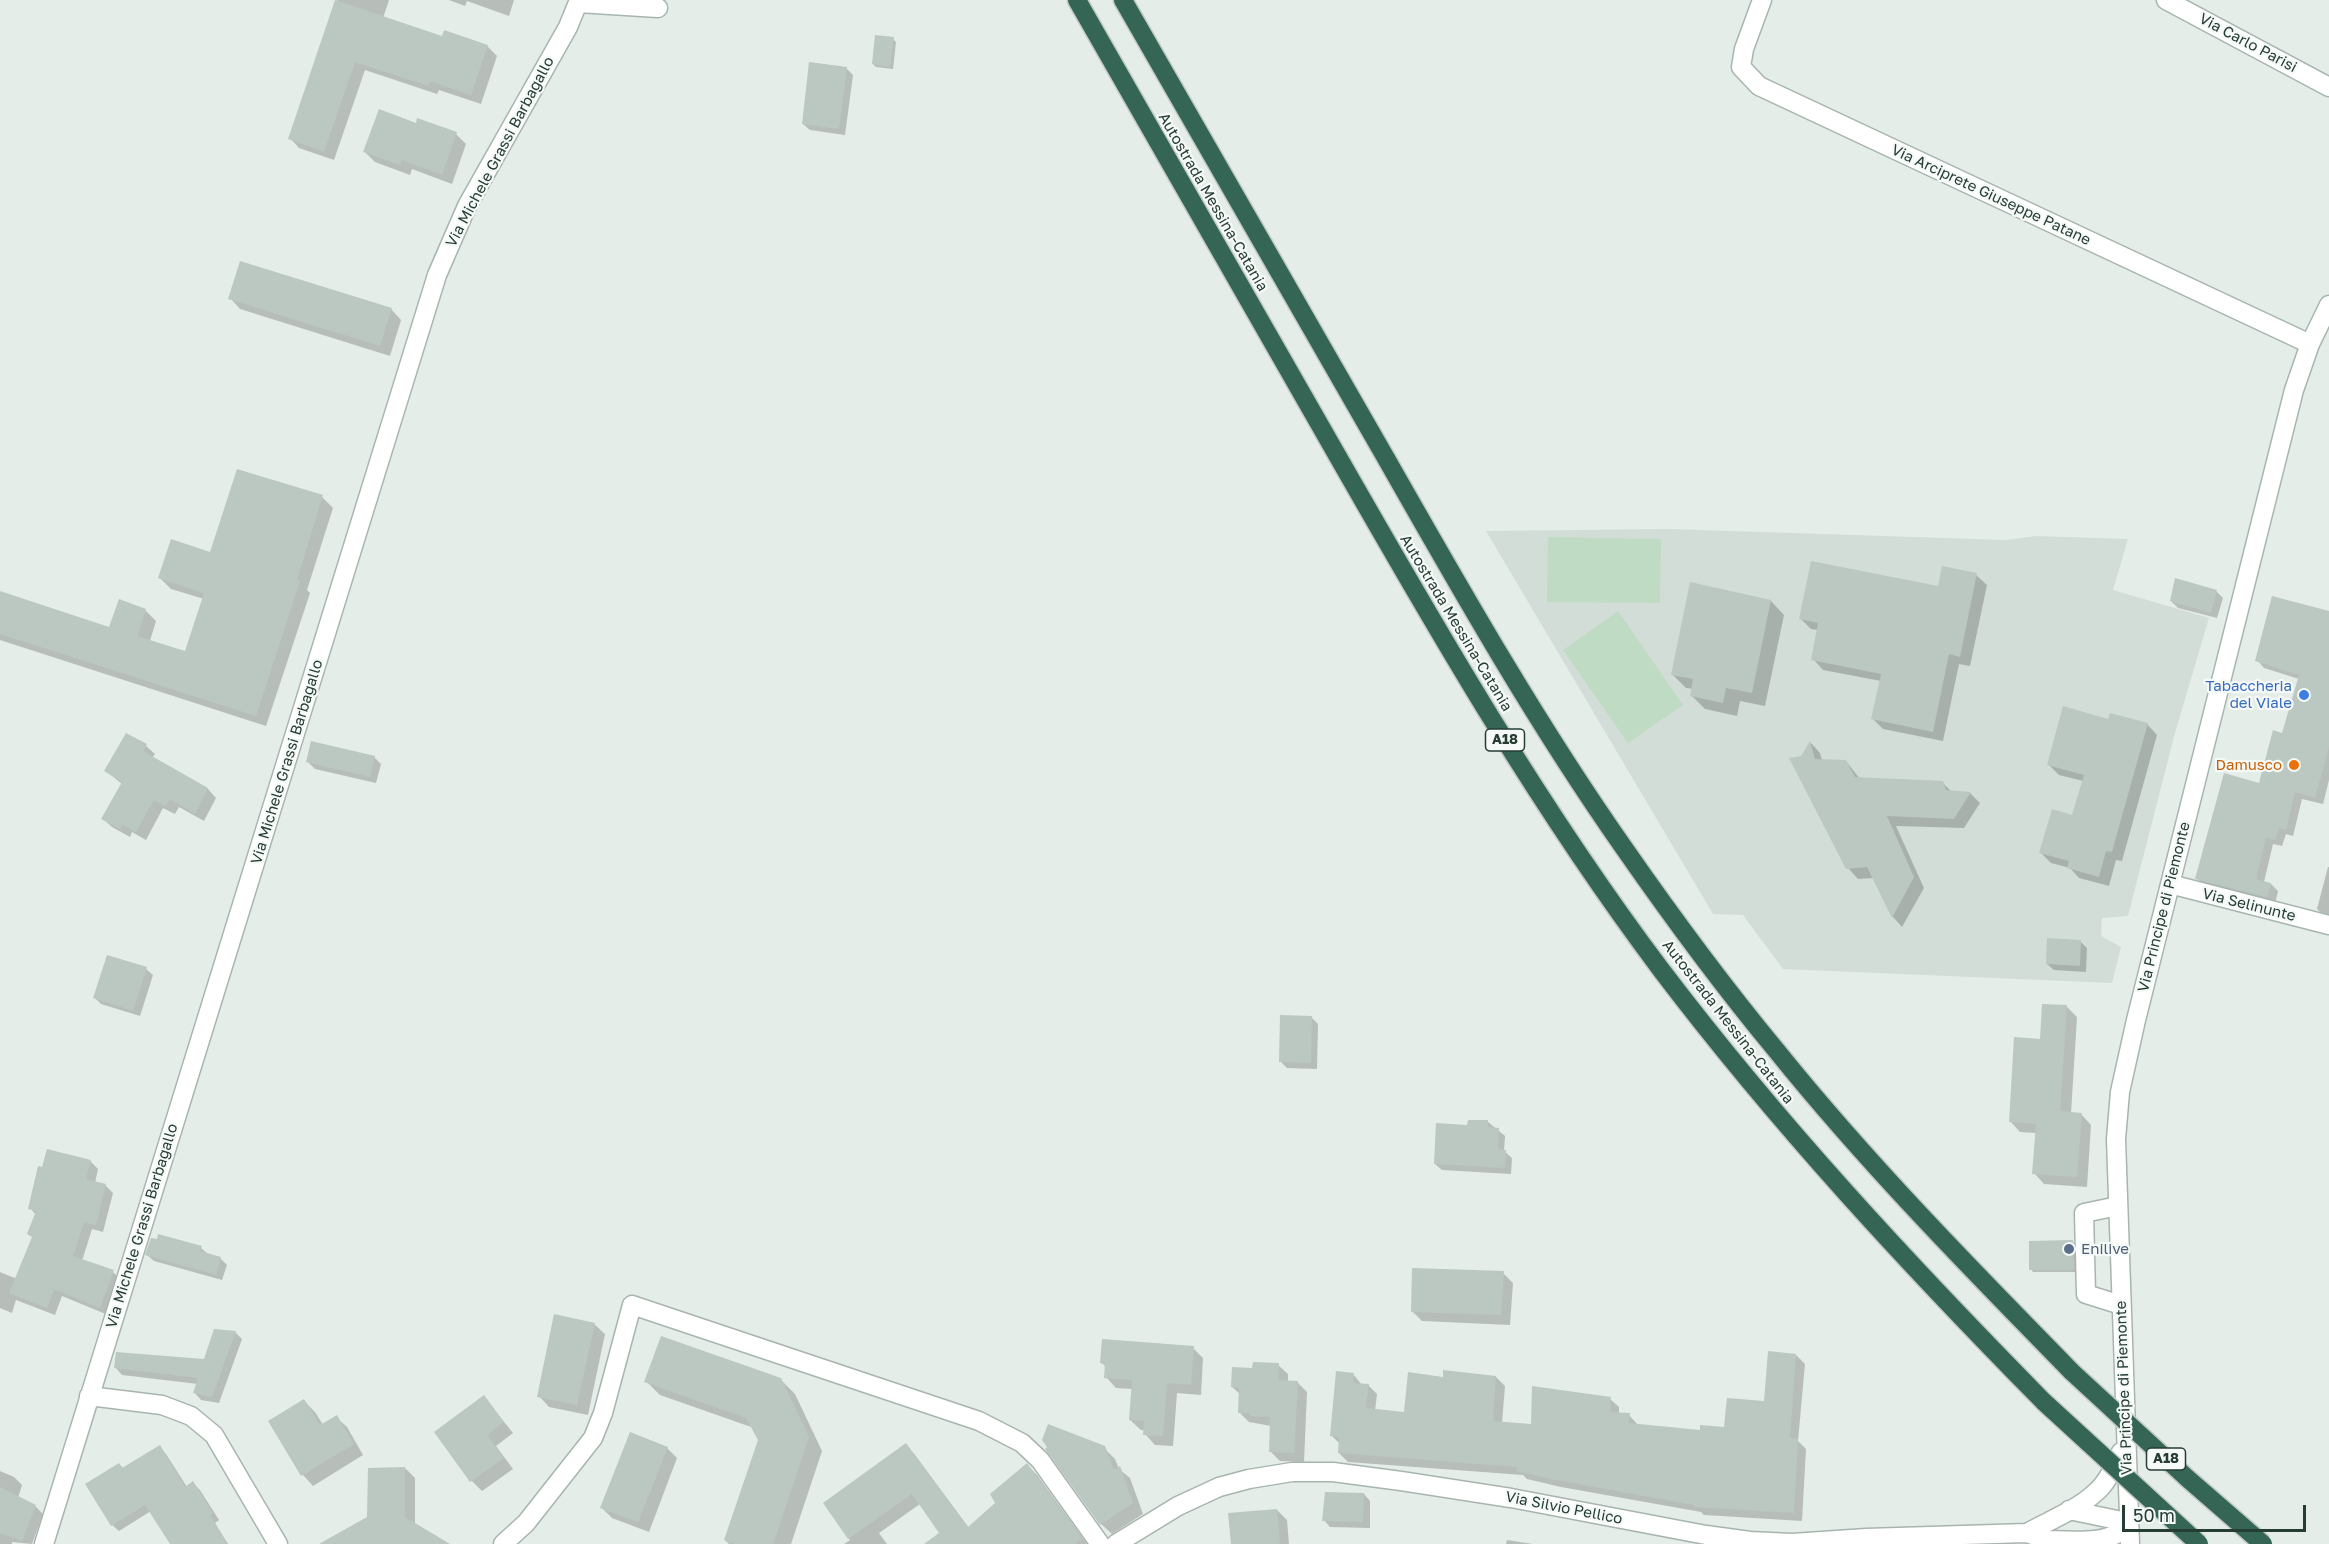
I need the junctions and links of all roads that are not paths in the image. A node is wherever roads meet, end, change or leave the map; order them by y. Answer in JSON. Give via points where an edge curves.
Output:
{"nodes":[{"id":1,"x":1077,"y":0,"type":"edge"},
{"id":2,"x":1123,"y":0,"type":"edge"},
{"id":3,"x":1762,"y":0,"type":"edge"},
{"id":4,"x":2166,"y":0,"type":"edge"},
{"id":5,"x":578,"y":2,"type":"edge"},
{"id":6,"x":658,"y":8,"type":"dead end"},
{"id":7,"x":2329,"y":87,"type":"edge"},
{"id":8,"x":2329,"y":305,"type":"edge"},
{"id":9,"x":2310,"y":344,"type":"junction"},
{"id":10,"x":2170,"y":884,"type":"junction"},
{"id":11,"x":2329,"y":926,"type":"edge"},
{"id":12,"x":2118,"y":1206,"type":"junction"},
{"id":13,"x":2121,"y":1305,"type":"junction"},
{"id":14,"x":89,"y":1396,"type":"junction"},
{"id":15,"x":2127,"y":1440,"type":"junction"},
{"id":16,"x":2069,"y":1510,"type":"junction"},
{"id":17,"x":2027,"y":1533,"type":"junction"},
{"id":18,"x":2129,"y":1536,"type":"edge"},
{"id":19,"x":1866,"y":1541,"type":"edge"},
{"id":20,"x":2054,"y":1542,"type":"edge"},
{"id":21,"x":44,"y":1544,"type":"edge"},
{"id":22,"x":278,"y":1544,"type":"edge"},
{"id":23,"x":503,"y":1544,"type":"edge"},
{"id":24,"x":1100,"y":1544,"type":"edge"},
{"id":25,"x":1116,"y":1544,"type":"edge"},
{"id":26,"x":2199,"y":1544,"type":"edge"},
{"id":27,"x":2263,"y":1544,"type":"edge"}],
"edges":[{"from":1,"to":26,"type":"highway","name":"Autostrada Messina-Catania","number":"A18","bridge":true,"via":[[1444,643],[1525,772],[1661,970],[1820,1165],[1904,1258],[2044,1402]]},
{"from":2,"to":27,"type":"highway","name":"Autostrada Messina-Catania","number":"A18","bridge":true,"via":[[1479,621],[1560,752],[1695,947],[1776,1051],[1941,1238],[2072,1372]]},
{"from":3,"to":9,"type":"street","name":"Via Arciprete Giuseppe Patane","via":[[1743,49],[1741,67],[1759,86]]},
{"from":4,"to":7,"type":"street","name":"Via Carlo Parisi"},
{"from":5,"to":6,"type":"street"},
{"from":5,"to":14,"type":"street","name":"Via Michele Grassi Barbagallo","via":[[568,27],[468,206],[437,275]]},
{"from":8,"to":9,"type":"street","name":"Via Principe di Piemonte"},
{"from":9,"to":10,"type":"street","name":"Via Principe di Piemonte","via":[[2294,390]]},
{"from":10,"to":11,"type":"street","name":"Via Selinunte"},
{"from":10,"to":12,"type":"street","name":"Via Principe di Piemonte","via":[[2120,1092],[2116,1139]]},
{"from":12,"to":13,"type":"street","name":"Via Principe di Piemonte"},
{"from":12,"to":13,"type":"street","via":[[2084,1213],[2086,1294]]},
{"from":13,"to":15,"type":"street","name":"Via Principe di Piemonte"},
{"from":14,"to":21,"type":"street","name":"Via Michele Grassi Barbagallo"},
{"from":14,"to":22,"type":"street","via":[[162,1405],[191,1416],[214,1435]]},
{"from":15,"to":16,"type":"street","via":[[2097,1492]]},
{"from":15,"to":18,"type":"street","name":"Via Principe di Piemonte"},
{"from":16,"to":17,"type":"street"},
{"from":16,"to":18,"type":"street","via":[[2117,1520]]},
{"from":17,"to":19,"type":"street","name":"Via Silvio Pellico"},
{"from":17,"to":20,"type":"street"},
{"from":18,"to":20,"type":"street"},
{"from":19,"to":25,"type":"street","name":"Via Silvio Pellico","via":[[1750,1541],[1401,1481],[1333,1472],[1292,1472],[1219,1487],[1178,1506]]},
{"from":23,"to":24,"type":"street","via":[[526,1523],[593,1438],[632,1305],[979,1421],[1022,1443],[1040,1460]]}]}
